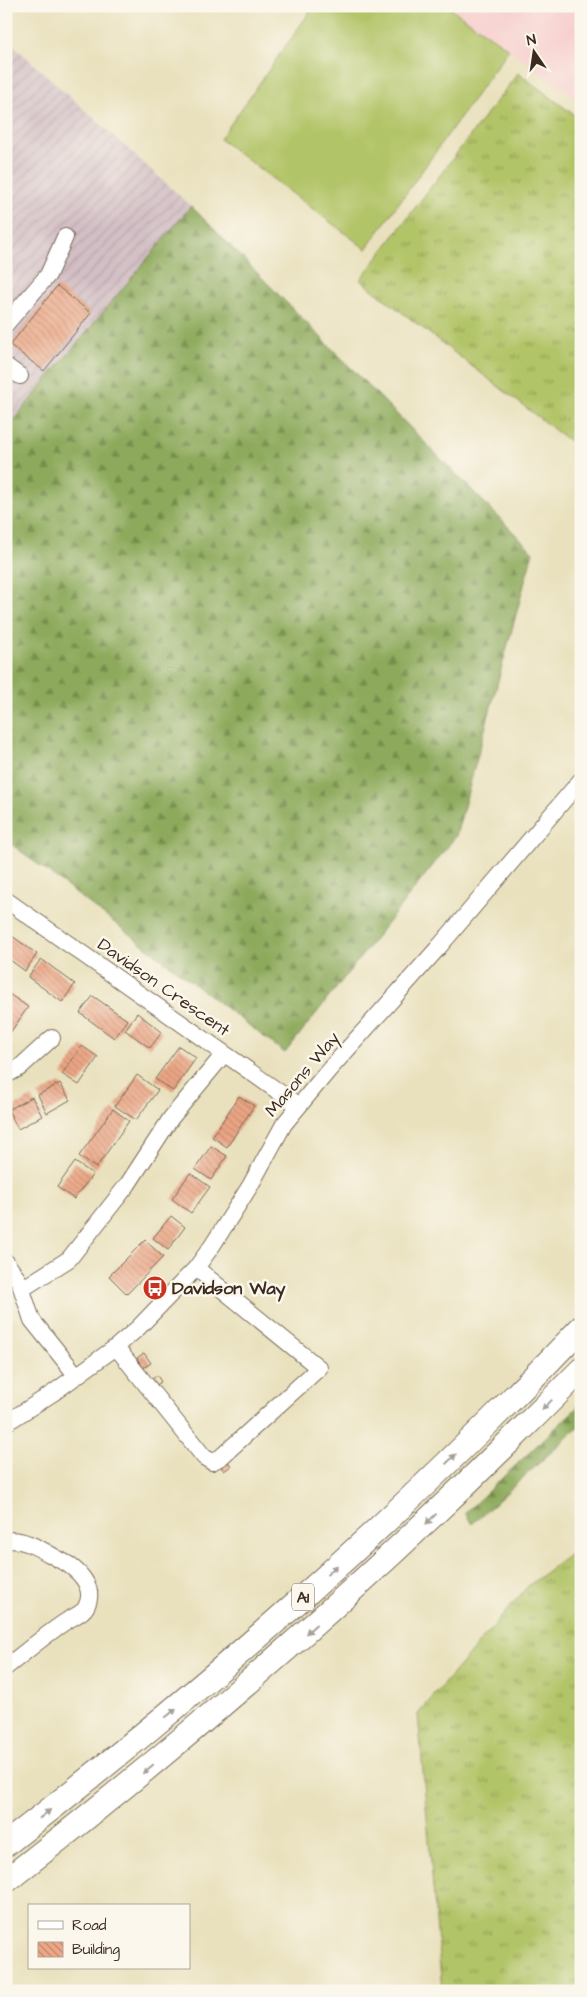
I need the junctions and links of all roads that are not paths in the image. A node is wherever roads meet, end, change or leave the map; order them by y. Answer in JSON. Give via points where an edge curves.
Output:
{"nodes":[{"id":1,"x":65,"y":237,"type":"dead end"},
{"id":2,"x":6,"y":324,"type":"edge"},
{"id":3,"x":6,"y":366,"type":"edge"},
{"id":4,"x":20,"y":376,"type":"dead end"},
{"id":5,"x":581,"y":780,"type":"edge"},
{"id":6,"x":6,"y":900,"type":"edge"},
{"id":7,"x":52,"y":1038,"type":"dead end"},
{"id":8,"x":224,"y":1054,"type":"junction"},
{"id":9,"x":6,"y":1075,"type":"edge"},
{"id":10,"x":299,"y":1106,"type":"junction"},
{"id":11,"x":6,"y":1262,"type":"edge"},
{"id":12,"x":196,"y":1268,"type":"junction"},
{"id":13,"x":22,"y":1289,"type":"junction"},
{"id":14,"x":581,"y":1328,"type":"edge"},
{"id":15,"x":116,"y":1346,"type":"junction"},
{"id":16,"x":581,"y":1370,"type":"edge"},
{"id":17,"x":77,"y":1376,"type":"junction"},
{"id":18,"x":6,"y":1423,"type":"edge"},
{"id":19,"x":6,"y":1541,"type":"edge"},
{"id":20,"x":6,"y":1667,"type":"edge"},
{"id":21,"x":6,"y":1844,"type":"edge"},
{"id":22,"x":6,"y":1881,"type":"edge"}],
"edges":[{"from":1,"to":2,"type":"street","via":[[48,275]]},
{"from":3,"to":4,"type":"street"},
{"from":5,"to":10,"type":"street","name":"Masons Way"},
{"from":6,"to":8,"type":"street","name":"Davidson Crescent"},
{"from":7,"to":9,"type":"street","via":[[19,1068]]},
{"from":8,"to":10,"type":"street","name":"Davidson Crescent"},
{"from":8,"to":13,"type":"street","via":[[171,1118],[128,1184],[70,1259]]},
{"from":10,"to":12,"type":"street","name":"Masons Way","via":[[284,1124],[250,1186]]},
{"from":11,"to":13,"type":"street"},
{"from":12,"to":15,"type":"street","name":"Masons Way"},
{"from":12,"to":15,"type":"street","via":[[318,1368],[212,1462],[204,1457]]},
{"from":13,"to":17,"type":"street","via":[[32,1320]]},
{"from":21,"to":14,"type":"highway","number":"A1","one_way":true,"via":[[180,1705],[317,1584],[484,1427]]},
{"from":15,"to":17,"type":"street","name":"Masons Way"},
{"from":16,"to":22,"type":"highway","number":"A1","one_way":true,"via":[[426,1523],[288,1650],[104,1806]]},
{"from":17,"to":18,"type":"street","name":"Masons Way"},
{"from":19,"to":20,"type":"street","via":[[31,1545],[70,1565],[88,1584],[90,1597],[85,1609]]}]}
